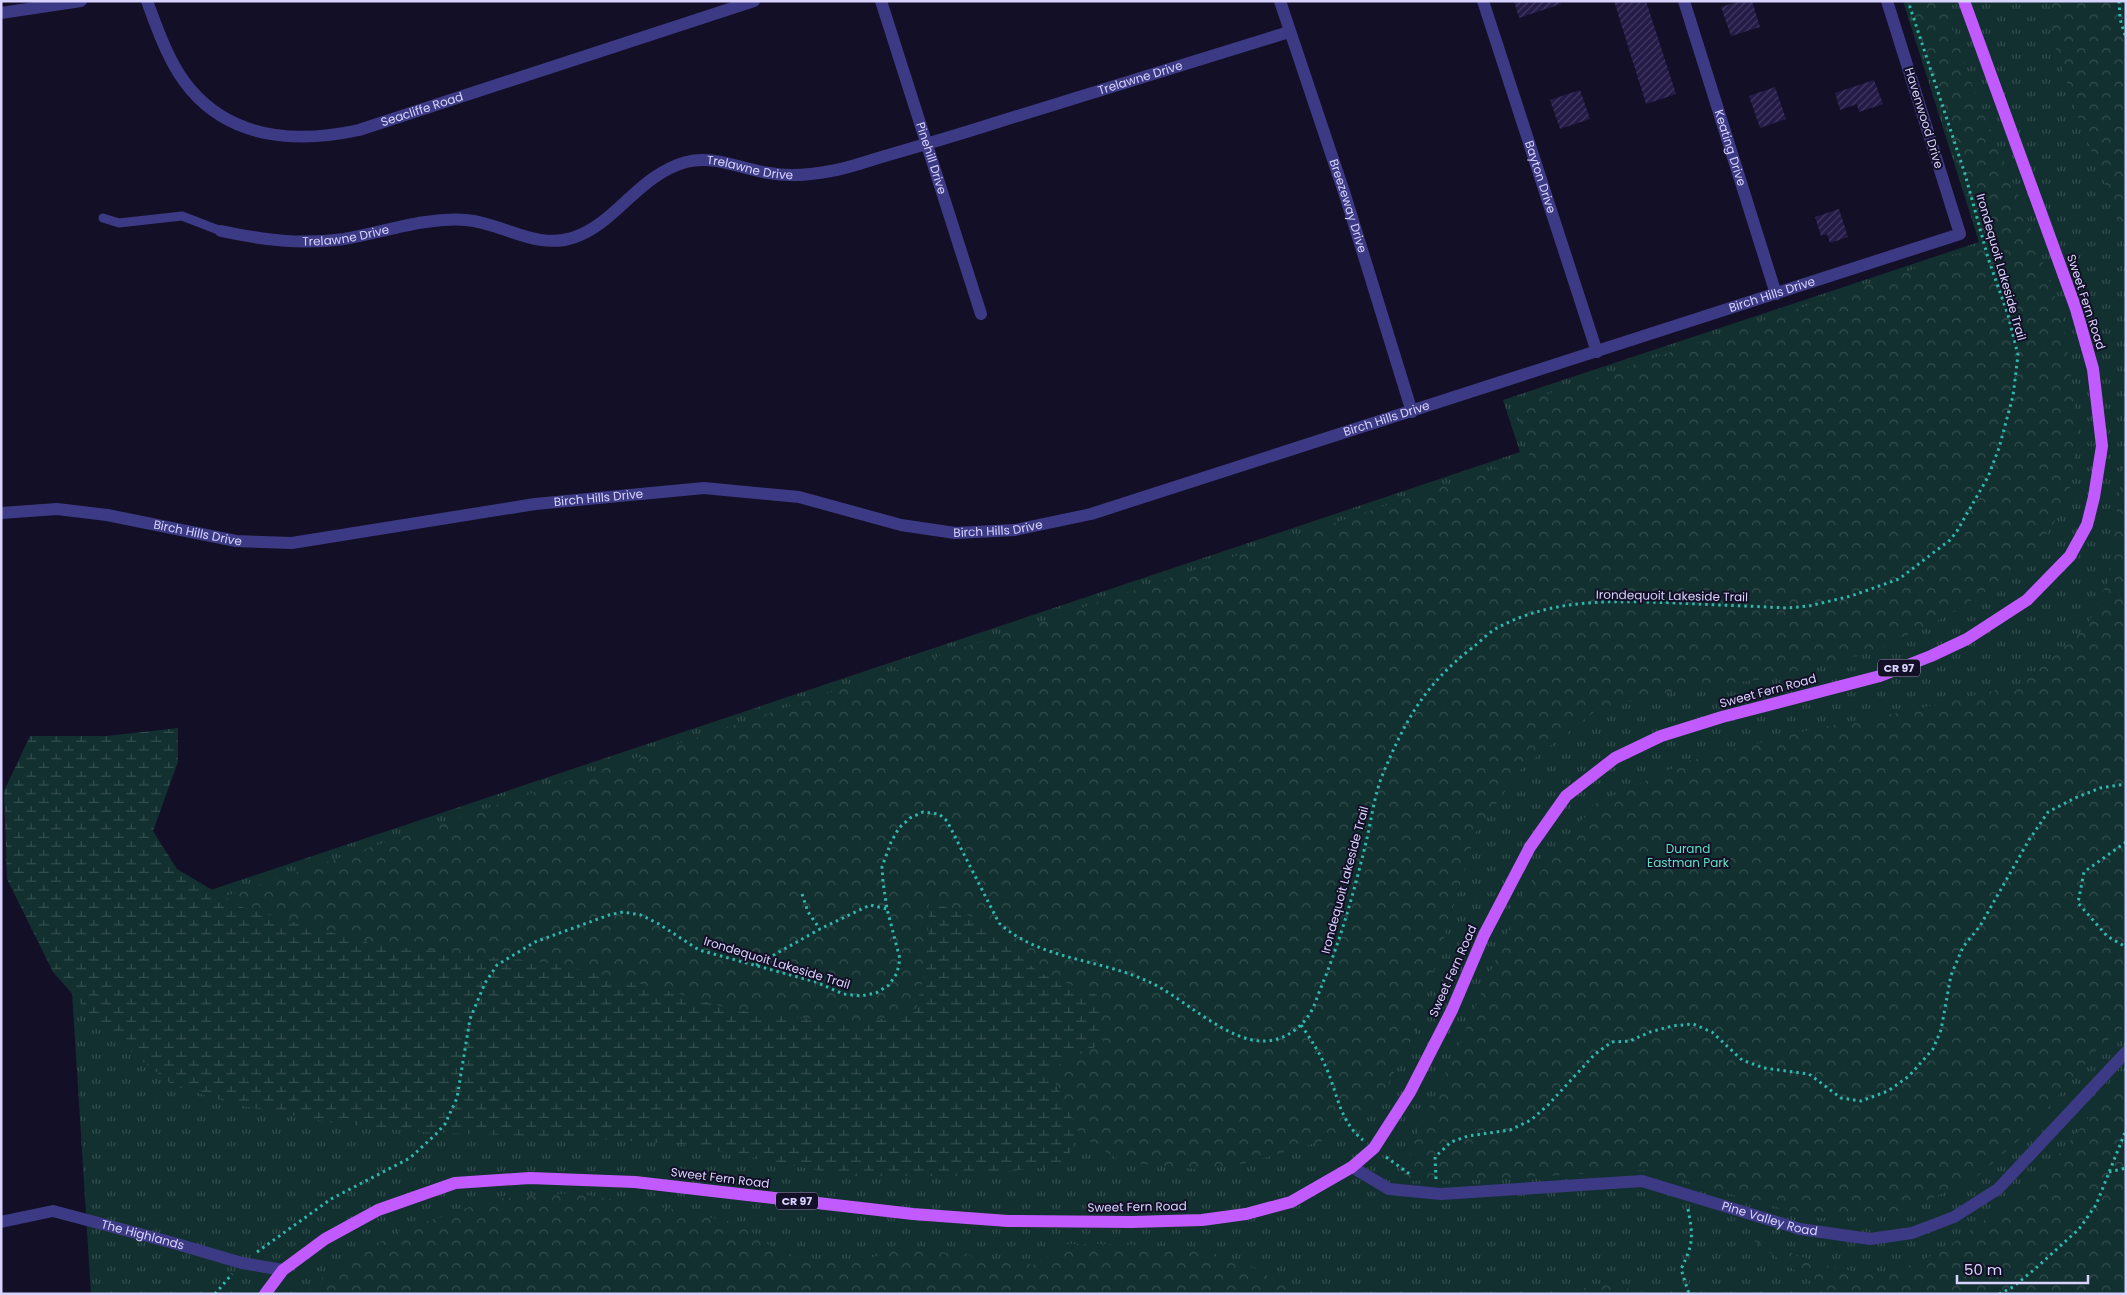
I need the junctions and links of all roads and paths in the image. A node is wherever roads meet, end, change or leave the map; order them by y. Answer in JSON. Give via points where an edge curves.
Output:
{"nodes":[{"id":1,"x":81,"y":1,"type":"edge"},
{"id":2,"x":147,"y":1,"type":"edge"},
{"id":3,"x":754,"y":1,"type":"edge"},
{"id":4,"x":881,"y":1,"type":"edge"},
{"id":5,"x":1280,"y":1,"type":"edge"},
{"id":6,"x":1483,"y":1,"type":"edge"},
{"id":7,"x":1684,"y":1,"type":"edge"},
{"id":8,"x":1887,"y":1,"type":"edge"},
{"id":9,"x":1908,"y":1,"type":"edge"},
{"id":10,"x":1964,"y":1,"type":"edge"},
{"id":11,"x":2119,"y":1,"type":"edge"},
{"id":12,"x":1,"y":13,"type":"edge"},
{"id":13,"x":1290,"y":32,"type":"junction"},
{"id":14,"x":2126,"y":38,"type":"edge"},
{"id":15,"x":926,"y":144,"type":"junction"},
{"id":16,"x":103,"y":218,"type":"dead end"},
{"id":17,"x":221,"y":232,"type":"joint"},
{"id":18,"x":1960,"y":234,"type":"joint"},
{"id":19,"x":1776,"y":294,"type":"junction"},
{"id":20,"x":981,"y":314,"type":"dead end"},
{"id":21,"x":1597,"y":352,"type":"junction"},
{"id":22,"x":1412,"y":412,"type":"junction"},
{"id":23,"x":1,"y":513,"type":"edge"},
{"id":24,"x":2126,"y":784,"type":"edge"},
{"id":25,"x":2126,"y":842,"type":"edge"},
{"id":26,"x":802,"y":894,"type":"dead end"},
{"id":27,"x":887,"y":909,"type":"junction"},
{"id":28,"x":820,"y":930,"type":"junction"},
{"id":29,"x":2126,"y":946,"type":"edge"},
{"id":30,"x":756,"y":965,"type":"junction"},
{"id":31,"x":1301,"y":1025,"type":"junction"},
{"id":32,"x":2126,"y":1052,"type":"edge"},
{"id":33,"x":2126,"y":1130,"type":"edge"},
{"id":34,"x":1374,"y":1148,"type":"junction"},
{"id":35,"x":1352,"y":1167,"type":"junction"},
{"id":36,"x":2126,"y":1168,"type":"edge"},
{"id":37,"x":2108,"y":1172,"type":"junction"},
{"id":38,"x":1417,"y":1179,"type":"dead end"},
{"id":39,"x":1441,"y":1194,"type":"junction"},
{"id":40,"x":1685,"y":1194,"type":"junction"},
{"id":41,"x":1,"y":1222,"type":"edge"},
{"id":42,"x":242,"y":1263,"type":"junction"},
{"id":43,"x":283,"y":1270,"type":"junction"},
{"id":44,"x":214,"y":1294,"type":"edge"},
{"id":45,"x":264,"y":1294,"type":"edge"},
{"id":46,"x":1694,"y":1294,"type":"edge"},
{"id":47,"x":1999,"y":1294,"type":"edge"}],
"edges":[{"from":1,"to":12,"type":"street"},
{"from":2,"to":3,"type":"street","name":"Seacliffe Road","via":[[176,68],[190,89],[209,108],[232,123],[257,132],[306,138],[359,130]]},
{"from":4,"to":15,"type":"street","name":"Pinehill Drive"},
{"from":5,"to":13,"type":"street","name":"Breezeway Drive"},
{"from":6,"to":21,"type":"street","name":"Bayton Drive"},
{"from":7,"to":19,"type":"street","name":"Keating Drive"},
{"from":8,"to":18,"type":"street","name":"Havenwood Drive"},
{"from":9,"to":31,"type":"path","name":"Irondequoit Lakeside Trail","via":[[1965,174],[2018,355],[2013,396],[1999,448],[1988,477],[1957,531],[1899,579],[1809,606],[1591,602],[1553,607],[1496,629],[1453,663],[1433,683],[1413,711],[1381,779],[1333,960],[1310,1014]]},
{"from":10,"to":34,"type":"main road","name":"Sweet Fern Road","number":"CR 97","via":[[2076,309],[2093,369],[2102,446],[2087,525],[2070,556],[2034,594],[1967,639],[1880,676],[1661,736],[1615,758],[1566,796],[1530,847],[1484,935],[1452,1010],[1410,1092]]},
{"from":11,"to":14,"type":"path"},
{"from":13,"to":15,"type":"street","name":"Trelawne Drive"},
{"from":13,"to":22,"type":"street","name":"Breezeway Drive","via":[[1346,198]]},
{"from":15,"to":17,"type":"street","name":"Trelawne Drive","via":[[834,171],[788,176],[718,161],[702,159],[687,162],[661,172],[585,233],[555,242],[519,235],[488,224],[451,219],[315,242],[271,241]]},
{"from":15,"to":20,"type":"street","name":"Pinehill Drive"},
{"from":16,"to":17,"type":"lane","via":[[119,223],[182,216]]},
{"from":18,"to":19,"type":"street","name":"Birch Hills Drive"},
{"from":19,"to":21,"type":"street","name":"Birch Hills Drive"},
{"from":21,"to":22,"type":"street","name":"Birch Hills Drive"},
{"from":22,"to":23,"type":"street","name":"Birch Hills Drive","via":[[1091,514],[1015,530],[955,533],[901,524],[799,497],[704,488],[536,504],[292,543],[236,541],[107,515],[57,509]]},
{"from":24,"to":39,"type":"path","via":[[2100,788],[2048,812],[1980,926],[1962,947],[1933,1049],[1909,1076],[1888,1091],[1861,1101],[1841,1098],[1809,1074],[1764,1068],[1742,1060],[1712,1032],[1692,1024],[1672,1026],[1630,1041],[1612,1042],[1595,1054],[1531,1120],[1510,1130],[1451,1142],[1435,1157],[1434,1175]]},
{"from":25,"to":29,"type":"path","via":[[2084,872],[2078,903],[2107,936]]},
{"from":26,"to":28,"type":"path","via":[[808,912]]},
{"from":27,"to":28,"type":"path","via":[[870,905]]},
{"from":27,"to":30,"type":"path","name":"Irondequoit Lakeside Trail","via":[[900,959],[897,973],[876,993],[861,996],[843,994],[816,982]]},
{"from":27,"to":31,"type":"path","name":"Irondequoit Lakeside Trail","via":[[882,867],[891,842],[910,818],[923,812],[939,814],[946,821],[999,923],[1009,933],[1044,950],[1099,964],[1158,986],[1202,1015],[1254,1041],[1279,1040]]},
{"from":28,"to":30,"type":"path"},
{"from":30,"to":42,"type":"path","name":"Irondequoit Lakeside Trail","via":[[699,950],[659,924],[641,915],[623,912],[535,942],[497,965],[485,982],[470,1018],[457,1098],[445,1124],[427,1144],[410,1158],[331,1199]]},
{"from":31,"to":34,"type":"path","via":[[1317,1048],[1342,1114],[1354,1133]]},
{"from":32,"to":40,"type":"street","name":"Pine Valley Road","via":[[1998,1189],[1954,1217],[1912,1233],[1870,1239],[1800,1229]]},
{"from":33,"to":37,"type":"path"},
{"from":34,"to":35,"type":"main road","name":"Sweet Fern Road","number":"CR 97"},
{"from":34,"to":38,"type":"path"},
{"from":35,"to":39,"type":"street","name":"Pine Valley Road","via":[[1389,1189]]},
{"from":35,"to":43,"type":"main road","name":"Sweet Fern Road","number":"CR 97","via":[[1291,1202],[1246,1214],[1202,1220],[1132,1222],[1008,1221],[914,1214],[635,1182],[530,1178],[455,1183],[378,1210],[325,1238]]},
{"from":36,"to":37,"type":"path"},
{"from":37,"to":47,"type":"path","via":[[2096,1205],[2079,1229],[2013,1287]]},
{"from":39,"to":40,"type":"street","name":"Pine Valley Road","via":[[1642,1181]]},
{"from":40,"to":46,"type":"path","via":[[1693,1234],[1690,1251],[1681,1269],[1688,1291]]},
{"from":41,"to":42,"type":"street","name":"The Highlands","via":[[53,1211]]},
{"from":42,"to":43,"type":"street","name":"The Highlands"},
{"from":42,"to":44,"type":"path","name":"Irondequoit Lakeside Trail"},
{"from":43,"to":45,"type":"main road","name":"Sweet Fern Road","number":"CR 97"}]}
